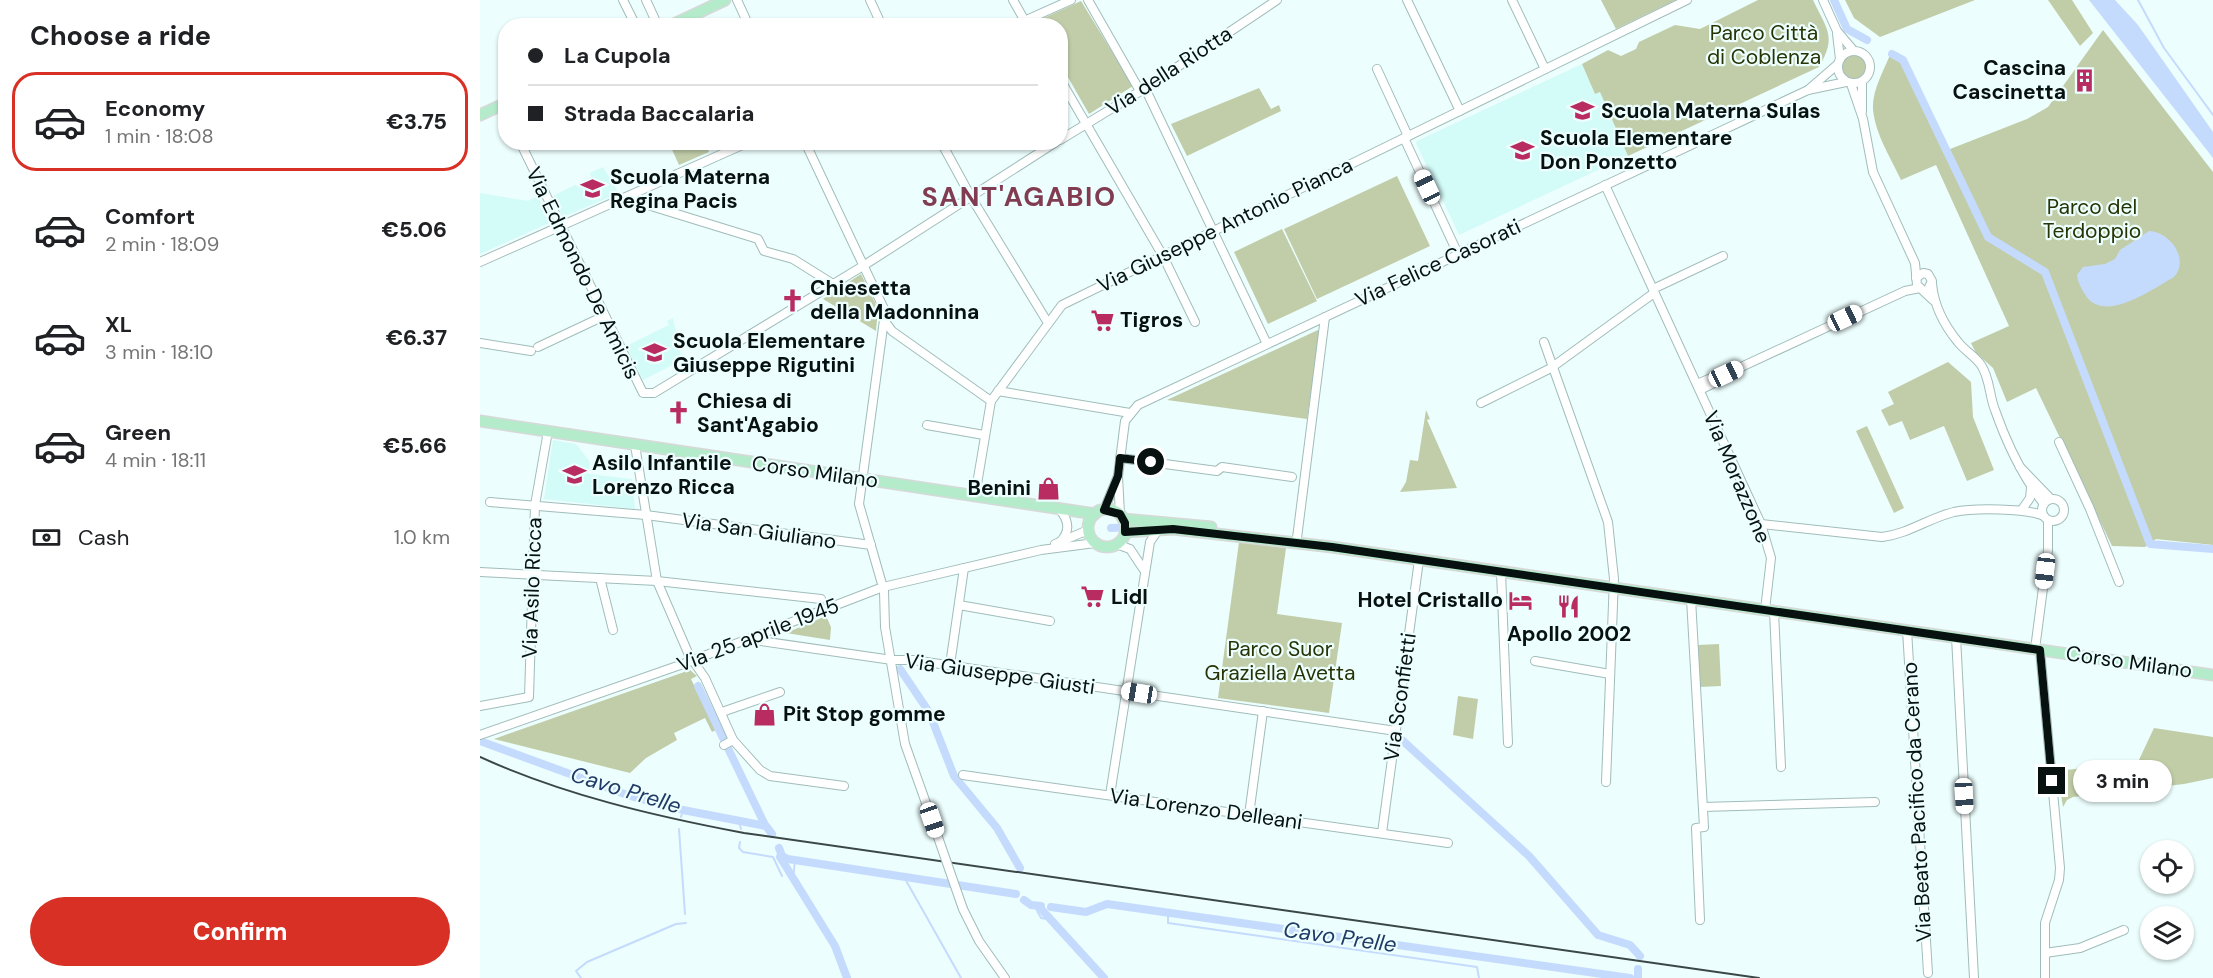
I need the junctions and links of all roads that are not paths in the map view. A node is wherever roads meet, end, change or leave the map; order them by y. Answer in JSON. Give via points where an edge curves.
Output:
{"nodes":[{"id":1,"x":623,"y":0,"type":"edge"},
{"id":2,"x":646,"y":0,"type":"edge"},
{"id":3,"x":725,"y":0,"type":"edge"},
{"id":4,"x":737,"y":0,"type":"edge"},
{"id":5,"x":870,"y":0,"type":"edge"},
{"id":6,"x":1013,"y":0,"type":"edge"},
{"id":7,"x":1071,"y":0,"type":"edge"},
{"id":8,"x":1088,"y":0,"type":"edge"},
{"id":9,"x":1277,"y":0,"type":"edge"},
{"id":10,"x":1407,"y":0,"type":"edge"},
{"id":11,"x":1512,"y":0,"type":"edge"},
{"id":12,"x":1687,"y":0,"type":"edge"},
{"id":13,"x":1822,"y":0,"type":"edge"},
{"id":14,"x":632,"y":18,"type":"edge"},
{"id":15,"x":654,"y":18,"type":"edge"},
{"id":16,"x":687,"y":18,"type":"edge"},
{"id":17,"x":745,"y":18,"type":"edge"},
{"id":18,"x":878,"y":18,"type":"edge"},
{"id":19,"x":1023,"y":18,"type":"edge"},
{"id":20,"x":1036,"y":18,"type":"edge"},
{"id":21,"x":1837,"y":30,"type":"junction"},
{"id":22,"x":1854,"y":51,"type":"junction"},
{"id":23,"x":1839,"y":61,"type":"junction"},
{"id":24,"x":1377,"y":69,"type":"dead end"},
{"id":25,"x":1545,"y":69,"type":"junction"},
{"id":26,"x":1862,"y":82,"type":"junction"},
{"id":27,"x":1849,"y":83,"type":"junction"},
{"id":28,"x":1143,"y":90,"type":"junction"},
{"id":29,"x":1808,"y":90,"type":"junction"},
{"id":30,"x":1068,"y":92,"type":"edge"},
{"id":31,"x":498,"y":109,"type":"edge"},
{"id":32,"x":1460,"y":111,"type":"junction"},
{"id":33,"x":1862,"y":112,"type":"junction"},
{"id":34,"x":480,"y":114,"type":"edge"},
{"id":35,"x":1087,"y":123,"type":"junction"},
{"id":36,"x":1068,"y":135,"type":"edge"},
{"id":37,"x":1406,"y":137,"type":"junction"},
{"id":38,"x":524,"y":150,"type":"edge"},
{"id":39,"x":731,"y":150,"type":"edge"},
{"id":40,"x":808,"y":150,"type":"edge"},
{"id":41,"x":945,"y":150,"type":"edge"},
{"id":42,"x":1043,"y":150,"type":"edge"},
{"id":43,"x":1605,"y":185,"type":"junction"},
{"id":44,"x":971,"y":196,"type":"junction"},
{"id":45,"x":625,"y":198,"type":"junction"},
{"id":46,"x":561,"y":226,"type":"junction"},
{"id":47,"x":1213,"y":231,"type":"junction"},
{"id":48,"x":1458,"y":254,"type":"junction"},
{"id":49,"x":1163,"y":255,"type":"junction"},
{"id":50,"x":1723,"y":256,"type":"dead end"},
{"id":51,"x":480,"y":262,"type":"edge"},
{"id":52,"x":1915,"y":263,"type":"junction"},
{"id":53,"x":863,"y":266,"type":"junction"},
{"id":54,"x":1925,"y":273,"type":"junction"},
{"id":55,"x":833,"y":284,"type":"junction"},
{"id":56,"x":1919,"y":284,"type":"junction"},
{"id":57,"x":1932,"y":284,"type":"junction"},
{"id":58,"x":1654,"y":291,"type":"junction"},
{"id":59,"x":1934,"y":300,"type":"junction"},
{"id":60,"x":604,"y":316,"type":"junction"},
{"id":61,"x":1325,"y":316,"type":"junction"},
{"id":62,"x":884,"y":320,"type":"junction"},
{"id":63,"x":1195,"y":322,"type":"dead end"},
{"id":64,"x":1048,"y":323,"type":"junction"},
{"id":65,"x":480,"y":342,"type":"edge"},
{"id":66,"x":1544,"y":342,"type":"dead end"},
{"id":67,"x":1268,"y":344,"type":"junction"},
{"id":68,"x":1551,"y":368,"type":"junction"},
{"id":69,"x":1698,"y":387,"type":"junction"},
{"id":70,"x":998,"y":391,"type":"junction"},
{"id":71,"x":990,"y":402,"type":"junction"},
{"id":72,"x":1481,"y":403,"type":"dead end"},
{"id":73,"x":1130,"y":413,"type":"junction"},
{"id":74,"x":480,"y":421,"type":"edge"},
{"id":75,"x":927,"y":425,"type":"dead end"},
{"id":76,"x":548,"y":431,"type":"junction"},
{"id":77,"x":984,"y":435,"type":"junction"},
{"id":78,"x":2059,"y":442,"type":"dead end"},
{"id":79,"x":635,"y":446,"type":"junction"},
{"id":80,"x":1120,"y":458,"type":"junction"},
{"id":81,"x":2018,"y":465,"type":"junction"},
{"id":82,"x":1118,"y":476,"type":"junction"},
{"id":83,"x":1292,"y":477,"type":"dead end"},
{"id":84,"x":861,"y":479,"type":"junction"},
{"id":85,"x":2031,"y":487,"type":"junction"},
{"id":86,"x":975,"y":496,"type":"junction"},
{"id":87,"x":490,"y":502,"type":"dead end"},
{"id":88,"x":1043,"y":504,"type":"junction"},
{"id":89,"x":535,"y":505,"type":"junction"},
{"id":90,"x":2023,"y":508,"type":"junction"},
{"id":91,"x":1060,"y":510,"type":"junction"},
{"id":92,"x":2010,"y":511,"type":"junction"},
{"id":93,"x":2048,"y":511,"type":"junction"},
{"id":94,"x":1099,"y":512,"type":"junction"},
{"id":95,"x":646,"y":516,"type":"junction"},
{"id":96,"x":1121,"y":517,"type":"junction"},
{"id":97,"x":1761,"y":524,"type":"junction"},
{"id":98,"x":1141,"y":526,"type":"junction"},
{"id":99,"x":1088,"y":528,"type":"junction"},
{"id":100,"x":1173,"y":529,"type":"junction"},
{"id":101,"x":1158,"y":530,"type":"junction"},
{"id":102,"x":1125,"y":533,"type":"junction"},
{"id":103,"x":1297,"y":538,"type":"junction"},
{"id":104,"x":1078,"y":539,"type":"junction"},
{"id":105,"x":1061,"y":541,"type":"junction"},
{"id":106,"x":1095,"y":543,"type":"junction"},
{"id":107,"x":1116,"y":544,"type":"junction"},
{"id":108,"x":871,"y":545,"type":"junction"},
{"id":109,"x":1332,"y":547,"type":"junction"},
{"id":110,"x":1131,"y":548,"type":"junction"},
{"id":111,"x":1041,"y":550,"type":"junction"},
{"id":112,"x":1419,"y":560,"type":"junction"},
{"id":113,"x":964,"y":568,"type":"junction"},
{"id":114,"x":1145,"y":571,"type":"junction"},
{"id":115,"x":480,"y":572,"type":"edge"},
{"id":116,"x":1501,"y":572,"type":"junction"},
{"id":117,"x":533,"y":575,"type":"junction"},
{"id":118,"x":600,"y":578,"type":"junction"},
{"id":119,"x":657,"y":581,"type":"junction"},
{"id":120,"x":2119,"y":582,"type":"dead end"},
{"id":121,"x":883,"y":587,"type":"junction"},
{"id":122,"x":1614,"y":588,"type":"junction"},
{"id":123,"x":1691,"y":599,"type":"junction"},
{"id":124,"x":821,"y":600,"type":"dead end"},
{"id":125,"x":959,"y":605,"type":"junction"},
{"id":126,"x":1770,"y":610,"type":"junction"},
{"id":127,"x":1050,"y":621,"type":"dead end"},
{"id":128,"x":613,"y":630,"type":"dead end"},
{"id":129,"x":1907,"y":630,"type":"junction"},
{"id":130,"x":1956,"y":637,"type":"junction"},
{"id":131,"x":747,"y":639,"type":"junction"},
{"id":132,"x":2038,"y":649,"type":"junction"},
{"id":133,"x":892,"y":660,"type":"junction"},
{"id":134,"x":692,"y":661,"type":"junction"},
{"id":135,"x":1534,"y":661,"type":"dead end"},
{"id":136,"x":950,"y":665,"type":"junction"},
{"id":137,"x":1610,"y":674,"type":"junction"},
{"id":138,"x":2213,"y":675,"type":"edge"},
{"id":139,"x":1126,"y":691,"type":"junction"},
{"id":140,"x":780,"y":692,"type":"dead end"},
{"id":141,"x":480,"y":706,"type":"edge"},
{"id":142,"x":1263,"y":711,"type":"junction"},
{"id":143,"x":722,"y":712,"type":"junction"},
{"id":144,"x":1396,"y":731,"type":"junction"},
{"id":145,"x":480,"y":735,"type":"edge"},
{"id":146,"x":1508,"y":743,"type":"dead end"},
{"id":147,"x":1781,"y":766,"type":"dead end"},
{"id":148,"x":963,"y":775,"type":"dead end"},
{"id":149,"x":1606,"y":782,"type":"dead end"},
{"id":150,"x":844,"y":786,"type":"dead end"},
{"id":151,"x":1110,"y":795,"type":"junction"},
{"id":152,"x":1875,"y":802,"type":"dead end"},
{"id":153,"x":1703,"y":807,"type":"junction"},
{"id":154,"x":1249,"y":815,"type":"junction"},
{"id":155,"x":1382,"y":833,"type":"junction"},
{"id":156,"x":1448,"y":843,"type":"dead end"},
{"id":157,"x":1700,"y":920,"type":"dead end"},
{"id":158,"x":2124,"y":930,"type":"dead end"},
{"id":159,"x":2045,"y":953,"type":"junction"},
{"id":160,"x":1928,"y":973,"type":"dead end"},
{"id":161,"x":1005,"y":978,"type":"edge"},
{"id":162,"x":1974,"y":978,"type":"edge"},
{"id":163,"x":2045,"y":978,"type":"edge"}],
"edges":[{"from":1,"to":14,"type":"street"},
{"from":2,"to":15,"type":"street"},
{"from":3,"to":16,"type":"main road"},
{"from":4,"to":17,"type":"street"},
{"from":5,"to":18,"type":"street"},
{"from":6,"to":19,"type":"street"},
{"from":7,"to":20,"type":"street"},
{"from":8,"to":28,"type":"street"},
{"from":9,"to":28,"type":"street","name":"Via della Riotta"},
{"from":10,"to":32,"type":"street"},
{"from":11,"to":25,"type":"street"},
{"from":12,"to":25,"type":"street","name":"Via Giuseppe Antonio Pianca"},
{"from":13,"to":21,"type":"street"},
{"from":21,"to":22,"type":"street"},
{"from":21,"to":23,"type":"street"},
{"from":22,"to":23,"type":"street"},
{"from":22,"to":26,"type":"street","via":[[1870,63],[1869,74]]},
{"from":23,"to":27,"type":"street","via":[[1839,74]]},
{"from":23,"to":29,"type":"street"},
{"from":24,"to":37,"type":"street"},
{"from":25,"to":32,"type":"street","name":"Via Giuseppe Antonio Pianca"},
{"from":26,"to":27,"type":"street"},
{"from":26,"to":33,"type":"street"},
{"from":27,"to":29,"type":"street"},
{"from":27,"to":33,"type":"street"},
{"from":28,"to":35,"type":"street","name":"Via della Riotta"},
{"from":28,"to":47,"type":"street"},
{"from":29,"to":43,"type":"street","name":"Via Felice Casorati"},
{"from":30,"to":35,"type":"street"},
{"from":31,"to":34,"type":"main road"},
{"from":32,"to":37,"type":"street","name":"Via Giuseppe Antonio Pianca"},
{"from":33,"to":52,"type":"street","via":[[1873,172]]},
{"from":35,"to":36,"type":"street","name":"Via della Riotta"},
{"from":35,"to":49,"type":"street"},
{"from":37,"to":47,"type":"street","name":"Via Giuseppe Antonio Pianca"},
{"from":37,"to":48,"type":"street"},
{"from":38,"to":46,"type":"street","name":"Via Edmondo De Amicis"},
{"from":39,"to":45,"type":"street"},
{"from":40,"to":53,"type":"street"},
{"from":41,"to":44,"type":"street"},
{"from":42,"to":44,"type":"street"},
{"from":43,"to":48,"type":"street","name":"Via Felice Casorati"},
{"from":43,"to":58,"type":"street","name":"Via Morazzone"},
{"from":44,"to":53,"type":"street"},
{"from":44,"to":64,"type":"street"},
{"from":45,"to":46,"type":"street"},
{"from":45,"to":55,"type":"street","via":[[758,239],[764,251],[793,259]]},
{"from":46,"to":51,"type":"street"},
{"from":46,"to":60,"type":"street","name":"Via Edmondo De Amicis"},
{"from":47,"to":49,"type":"street","name":"Via Giuseppe Antonio Pianca"},
{"from":47,"to":67,"type":"street"},
{"from":48,"to":61,"type":"street","name":"Via Felice Casorati"},
{"from":49,"to":63,"type":"street"},
{"from":49,"to":64,"type":"street","name":"Via Giuseppe Antonio Pianca","via":[[1062,305]]},
{"from":50,"to":58,"type":"street"},
{"from":52,"to":54,"type":"street"},
{"from":52,"to":56,"type":"street"},
{"from":53,"to":55,"type":"street"},
{"from":53,"to":62,"type":"street","via":[[884,309]]},
{"from":54,"to":56,"type":"street"},
{"from":54,"to":57,"type":"street"},
{"from":55,"to":60,"type":"street","name":"Via Edmondo De Amicis","via":[[654,393],[643,393]]},
{"from":56,"to":57,"type":"street"},
{"from":56,"to":59,"type":"street"},
{"from":56,"to":69,"type":"street"},
{"from":57,"to":59,"type":"street"},
{"from":58,"to":68,"type":"street"},
{"from":58,"to":69,"type":"street","name":"Via Morazzone"},
{"from":59,"to":81,"type":"street","via":[[1958,342],[1981,365]]},
{"from":60,"to":65,"type":"street","via":[[535,349]]},
{"from":61,"to":67,"type":"street","name":"Via Felice Casorati"},
{"from":61,"to":103,"type":"street"},
{"from":62,"to":71,"type":"street","via":[[892,331]]},
{"from":62,"to":84,"type":"street"},
{"from":64,"to":70,"type":"street","name":"Via Giuseppe Antonio Pianca"},
{"from":66,"to":68,"type":"street"},
{"from":67,"to":73,"type":"street","name":"Via Felice Casorati","via":[[1138,405]]},
{"from":68,"to":72,"type":"street"},
{"from":68,"to":122,"type":"street","via":[[1608,522]]},
{"from":69,"to":97,"type":"street","name":"Via Morazzone"},
{"from":70,"to":71,"type":"street","name":"Via Giuseppe Antonio Pianca"},
{"from":70,"to":73,"type":"street"},
{"from":71,"to":77,"type":"street"},
{"from":73,"to":80,"type":"street","via":[[1125,421]]},
{"from":74,"to":76,"type":"main road","name":"Corso Milano"},
{"from":75,"to":77,"type":"street"},
{"from":76,"to":79,"type":"main road","name":"Corso Milano"},
{"from":76,"to":89,"type":"street","name":"Via Asilo Ricca"},
{"from":77,"to":86,"type":"street"},
{"from":78,"to":120,"type":"street"},
{"from":79,"to":84,"type":"main road","name":"Corso Milano"},
{"from":79,"to":95,"type":"street"},
{"from":80,"to":82,"type":"street"},
{"from":80,"to":83,"type":"street"},
{"from":81,"to":85,"type":"street"},
{"from":81,"to":93,"type":"street"},
{"from":82,"to":94,"type":"street"},
{"from":82,"to":96,"type":"street"},
{"from":84,"to":86,"type":"main road","name":"Corso Milano"},
{"from":84,"to":108,"type":"street","via":[[859,504]]},
{"from":85,"to":90,"type":"street"},
{"from":85,"to":93,"type":"street"},
{"from":86,"to":88,"type":"main road","name":"Corso Milano"},
{"from":87,"to":89,"type":"street","name":"Via San Giuliano"},
{"from":88,"to":91,"type":"main road","name":"Corso Milano"},
{"from":88,"to":94,"type":"main road","name":"Corso Milano"},
{"from":89,"to":95,"type":"street","name":"Via San Giuliano"},
{"from":89,"to":117,"type":"street","name":"Via Asilo Ricca"},
{"from":90,"to":92,"type":"street"},
{"from":90,"to":93,"type":"street"},
{"from":91,"to":99,"type":"main road","name":"Corso Milano","via":[[1084,521]]},
{"from":91,"to":105,"type":"street","via":[[1068,526]]},
{"from":92,"to":93,"type":"street"},
{"from":92,"to":97,"type":"street","via":[[1955,512],[1882,537]]},
{"from":93,"to":132,"type":"street"},
{"from":94,"to":96,"type":"main road"},
{"from":94,"to":99,"type":"main road"},
{"from":95,"to":108,"type":"street","name":"Via San Giuliano"},
{"from":95,"to":119,"type":"street"},
{"from":96,"to":98,"type":"main road"},
{"from":96,"to":102,"type":"main road"},
{"from":97,"to":126,"type":"street","name":"Via Morazzone","via":[[1771,558]]},
{"from":98,"to":101,"type":"main road","name":"Corso Milano"},
{"from":98,"to":102,"type":"main road"},
{"from":98,"to":103,"type":"main road","name":"Corso Milano","via":[[1173,521]]},
{"from":99,"to":104,"type":"street"},
{"from":99,"to":106,"type":"main road"},
{"from":100,"to":101,"type":"main road","name":"Corso Milano"},
{"from":100,"to":103,"type":"main road","via":[[1296,541]]},
{"from":100,"to":109,"type":"main road","name":"Corso Milano"},
{"from":101,"to":114,"type":"street","via":[[1150,542]]},
{"from":102,"to":107,"type":"main road"},
{"from":102,"to":110,"type":"street"},
{"from":103,"to":109,"type":"main road","name":"Corso Milano"},
{"from":104,"to":105,"type":"street","name":"Via 25 aprile 1945"},
{"from":104,"to":106,"type":"street"},
{"from":104,"to":111,"type":"street","name":"Via 25 aprile 1945"},
{"from":105,"to":111,"type":"street","name":"Via 25 aprile 1945"},
{"from":106,"to":107,"type":"main road","via":[[1106,547]]},
{"from":107,"to":110,"type":"street"},
{"from":108,"to":121,"type":"street"},
{"from":109,"to":112,"type":"main road","name":"Corso Milano"},
{"from":110,"to":114,"type":"street"},
{"from":111,"to":113,"type":"street","name":"Via 25 aprile 1945"},
{"from":112,"to":116,"type":"main road","name":"Corso Milano"},
{"from":112,"to":144,"type":"street","name":"Via Sconfietti"},
{"from":113,"to":121,"type":"street","name":"Via 25 aprile 1945"},
{"from":113,"to":125,"type":"street"},
{"from":114,"to":139,"type":"street"},
{"from":115,"to":117,"type":"street"},
{"from":116,"to":122,"type":"main road","name":"Corso Milano"},
{"from":116,"to":146,"type":"street"},
{"from":117,"to":118,"type":"street"},
{"from":117,"to":141,"type":"street","name":"Via Asilo Ricca","via":[[529,697]]},
{"from":118,"to":119,"type":"street"},
{"from":118,"to":128,"type":"street"},
{"from":119,"to":124,"type":"street"},
{"from":119,"to":134,"type":"street"},
{"from":121,"to":131,"type":"street","name":"Via 25 aprile 1945"},
{"from":121,"to":133,"type":"street"},
{"from":122,"to":123,"type":"main road","name":"Corso Milano"},
{"from":122,"to":137,"type":"street"},
{"from":123,"to":126,"type":"main road","name":"Corso Milano"},
{"from":123,"to":153,"type":"street"},
{"from":125,"to":127,"type":"street"},
{"from":125,"to":136,"type":"street"},
{"from":126,"to":129,"type":"main road","name":"Corso Milano"},
{"from":126,"to":147,"type":"street","name":"Via Morazzone"},
{"from":129,"to":130,"type":"main road","name":"Corso Milano"},
{"from":129,"to":160,"type":"street","name":"Via Beato Pacifico da Cerano"},
{"from":130,"to":132,"type":"main road","name":"Corso Milano"},
{"from":130,"to":162,"type":"street"},
{"from":131,"to":133,"type":"street","name":"Via Giuseppe Giusti"},
{"from":131,"to":134,"type":"street","name":"Via 25 aprile 1945"},
{"from":132,"to":138,"type":"main road","name":"Corso Milano"},
{"from":132,"to":159,"type":"street","via":[[2060,868],[2046,916]]},
{"from":133,"to":136,"type":"street","name":"Via Giuseppe Giusti"},
{"from":133,"to":161,"type":"street","bridge":true,"via":[[905,744],[963,909]]},
{"from":134,"to":143,"type":"street","via":[[699,666]]},
{"from":134,"to":145,"type":"street","name":"Via 25 aprile 1945"},
{"from":135,"to":137,"type":"street"},
{"from":136,"to":139,"type":"street","name":"Via Giuseppe Giusti"},
{"from":137,"to":149,"type":"street"},
{"from":139,"to":142,"type":"street","name":"Via Giuseppe Giusti"},
{"from":139,"to":151,"type":"street"},
{"from":140,"to":143,"type":"street"},
{"from":142,"to":144,"type":"street","name":"Via Giuseppe Giusti"},
{"from":142,"to":154,"type":"street"},
{"from":143,"to":150,"type":"street","via":[[728,743],[760,770],[770,776]]},
{"from":144,"to":155,"type":"street","name":"Via Sconfietti"},
{"from":148,"to":151,"type":"street","name":"Via Lorenzo Delleani"},
{"from":151,"to":154,"type":"street","name":"Via Lorenzo Delleani"},
{"from":152,"to":153,"type":"street"},
{"from":153,"to":157,"type":"street","via":[[1704,827],[1696,828]]},
{"from":154,"to":155,"type":"street","name":"Via Lorenzo Delleani"},
{"from":155,"to":156,"type":"street","name":"Via Lorenzo Delleani"},
{"from":158,"to":159,"type":"street","via":[[2080,948]]},
{"from":159,"to":163,"type":"street"}]}
